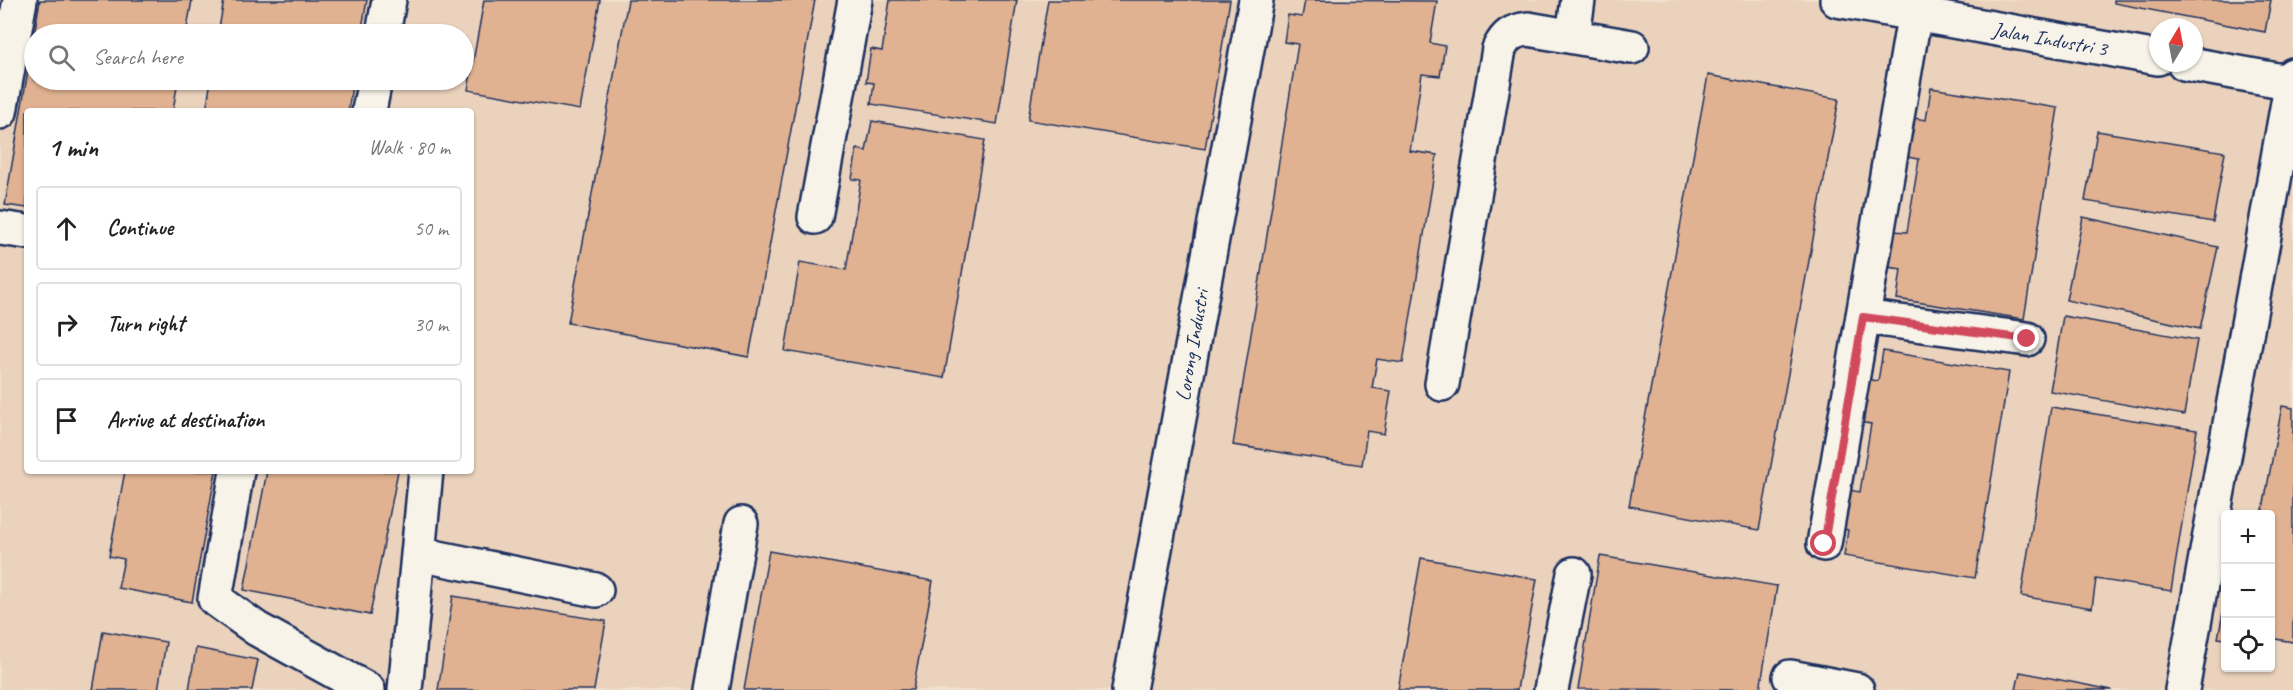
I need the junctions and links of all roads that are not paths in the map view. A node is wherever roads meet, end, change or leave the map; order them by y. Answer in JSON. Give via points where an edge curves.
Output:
{"nodes":[{"id":1,"x":20,"y":0,"type":"edge"},
{"id":2,"x":389,"y":0,"type":"edge"},
{"id":3,"x":855,"y":0,"type":"edge"},
{"id":4,"x":1256,"y":0,"type":"edge"},
{"id":5,"x":1578,"y":0,"type":"edge"},
{"id":6,"x":1837,"y":0,"type":"edge"},
{"id":7,"x":1916,"y":7,"type":"edge"},
{"id":8,"x":385,"y":24,"type":"edge"},
{"id":9,"x":1573,"y":35,"type":"junction"},
{"id":10,"x":1632,"y":47,"type":"dead end"},
{"id":11,"x":2149,"y":56,"type":"edge"},
{"id":12,"x":2203,"y":66,"type":"edge"},
{"id":13,"x":2293,"y":80,"type":"edge"},
{"id":14,"x":373,"y":90,"type":"edge"},
{"id":15,"x":370,"y":108,"type":"edge"},
{"id":16,"x":0,"y":112,"type":"edge"},
{"id":17,"x":815,"y":217,"type":"dead end"},
{"id":18,"x":0,"y":228,"type":"edge"},
{"id":19,"x":24,"y":232,"type":"edge"},
{"id":20,"x":1863,"y":317,"type":"junction"},
{"id":21,"x":2027,"y":339,"type":"dead end"},
{"id":22,"x":1442,"y":384,"type":"dead end"},
{"id":23,"x":236,"y":474,"type":"edge"},
{"id":24,"x":426,"y":474,"type":"edge"},
{"id":25,"x":741,"y":524,"type":"dead end"},
{"id":26,"x":1824,"y":544,"type":"dead end"},
{"id":27,"x":419,"y":554,"type":"junction"},
{"id":28,"x":1574,"y":574,"type":"dead end"},
{"id":29,"x":596,"y":590,"type":"dead end"},
{"id":30,"x":1790,"y":677,"type":"dead end"},
{"id":31,"x":368,"y":690,"type":"edge"},
{"id":32,"x":405,"y":690,"type":"edge"},
{"id":33,"x":712,"y":690,"type":"edge"},
{"id":34,"x":1129,"y":690,"type":"edge"},
{"id":35,"x":1551,"y":690,"type":"edge"},
{"id":36,"x":1857,"y":690,"type":"edge"},
{"id":37,"x":2182,"y":690,"type":"edge"}],
"edges":[{"from":1,"to":16,"type":"street"},
{"from":2,"to":8,"type":"street"},
{"from":3,"to":17,"type":"street"},
{"from":4,"to":34,"type":"street","name":"Lorong Industri"},
{"from":5,"to":9,"type":"street"},
{"from":6,"to":7,"type":"street","name":"Jalan Industri 3"},
{"from":7,"to":11,"type":"street","name":"Jalan Industri 3"},
{"from":7,"to":20,"type":"street"},
{"from":9,"to":10,"type":"street"},
{"from":9,"to":22,"type":"street","via":[[1528,28],[1515,30],[1504,38],[1499,49]]},
{"from":12,"to":13,"type":"street"},
{"from":13,"to":37,"type":"street"},
{"from":14,"to":15,"type":"street"},
{"from":18,"to":19,"type":"street"},
{"from":20,"to":21,"type":"street"},
{"from":20,"to":26,"type":"street"},
{"from":23,"to":31,"type":"street","via":[[215,598],[257,629]]},
{"from":24,"to":27,"type":"street"},
{"from":25,"to":33,"type":"street"},
{"from":27,"to":29,"type":"street"},
{"from":27,"to":32,"type":"street"},
{"from":28,"to":35,"type":"street"},
{"from":30,"to":36,"type":"street"}]}
